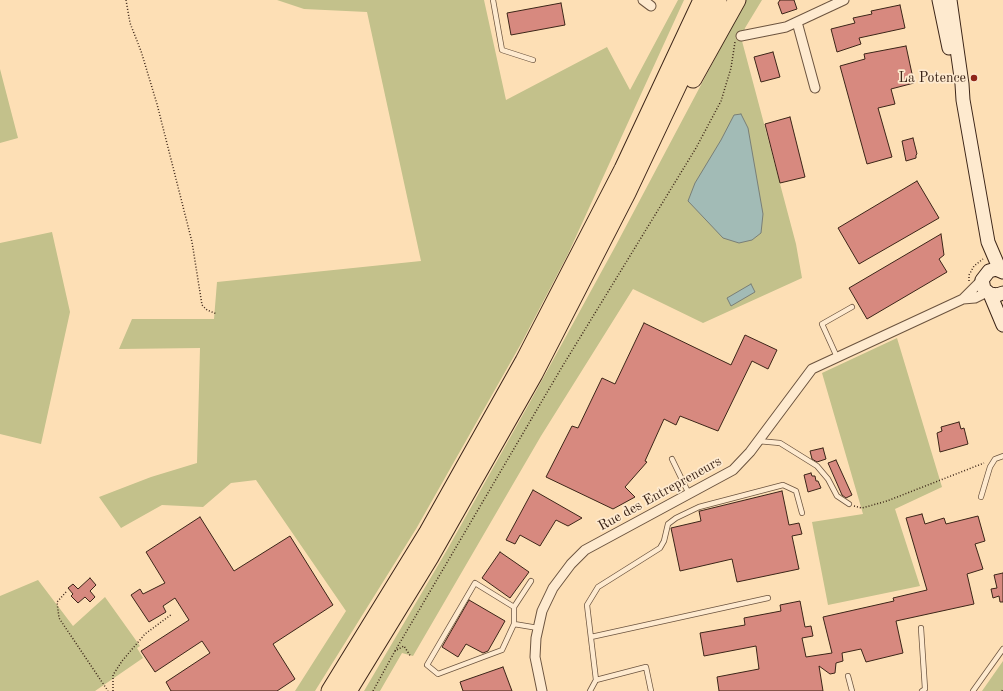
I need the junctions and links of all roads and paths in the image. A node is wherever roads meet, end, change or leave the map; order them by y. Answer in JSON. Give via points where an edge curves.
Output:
{"nodes":[{"id":1,"x":126,"y":0,"type":"edge"},
{"id":2,"x":493,"y":0,"type":"edge"},
{"id":3,"x":642,"y":0,"type":"edge"},
{"id":4,"x":693,"y":0,"type":"edge"},
{"id":5,"x":702,"y":0,"type":"edge"},
{"id":6,"x":718,"y":0,"type":"edge"},
{"id":7,"x":737,"y":0,"type":"edge"},
{"id":8,"x":844,"y":0,"type":"edge"},
{"id":9,"x":939,"y":0,"type":"edge"},
{"id":10,"x":950,"y":0,"type":"edge"},
{"id":11,"x":651,"y":6,"type":"dead end"},
{"id":12,"x":797,"y":22,"type":"junction"},
{"id":13,"x":741,"y":36,"type":"joint"},
{"id":14,"x":680,"y":49,"type":"junction"},
{"id":15,"x":533,"y":60,"type":"dead end"},
{"id":16,"x":815,"y":88,"type":"dead end"},
{"id":17,"x":963,"y":100,"type":"junction"},
{"id":18,"x":661,"y":123,"type":"junction"},
{"id":19,"x":988,"y":242,"type":"junction"},
{"id":20,"x":1001,"y":271,"type":"edge"},
{"id":21,"x":986,"y":285,"type":"junction"},
{"id":22,"x":1003,"y":293,"type":"edge"},
{"id":23,"x":963,"y":299,"type":"junction"},
{"id":24,"x":852,"y":307,"type":"dead end"},
{"id":25,"x":218,"y":314,"type":"dead end"},
{"id":26,"x":1003,"y":325,"type":"edge"},
{"id":27,"x":837,"y":357,"type":"junction"},
{"id":28,"x":758,"y":441,"type":"junction"},
{"id":29,"x":1003,"y":456,"type":"edge"},
{"id":30,"x":672,"y":459,"type":"dead end"},
{"id":31,"x":995,"y":459,"type":"junction"},
{"id":32,"x":690,"y":494,"type":"junction"},
{"id":33,"x":981,"y":497,"type":"dead end"},
{"id":34,"x":849,"y":504,"type":"joint"},
{"id":35,"x":802,"y":514,"type":"dead end"},
{"id":36,"x":531,"y":581,"type":"dead end"},
{"id":37,"x":66,"y":592,"type":"dead end"},
{"id":38,"x":768,"y":598,"type":"dead end"},
{"id":39,"x":514,"y":607,"type":"junction"},
{"id":40,"x":172,"y":614,"type":"dead end"},
{"id":41,"x":514,"y":624,"type":"junction"},
{"id":42,"x":538,"y":628,"type":"junction"},
{"id":43,"x":921,"y":628,"type":"dead end"},
{"id":44,"x":591,"y":637,"type":"junction"},
{"id":45,"x":1003,"y":649,"type":"edge"},
{"id":46,"x":395,"y":651,"type":"junction"},
{"id":47,"x":411,"y":657,"type":"dead end"},
{"id":48,"x":848,"y":676,"type":"dead end"},
{"id":49,"x":596,"y":680,"type":"junction"},
{"id":50,"x":924,"y":690,"type":"edge"},
{"id":51,"x":108,"y":691,"type":"edge"},
{"id":52,"x":113,"y":691,"type":"edge"},
{"id":53,"x":330,"y":691,"type":"edge"},
{"id":54,"x":348,"y":691,"type":"edge"},
{"id":55,"x":373,"y":691,"type":"edge"},
{"id":56,"x":542,"y":691,"type":"edge"},
{"id":57,"x":590,"y":691,"type":"edge"},
{"id":58,"x":651,"y":691,"type":"edge"},
{"id":59,"x":852,"y":691,"type":"edge"},
{"id":60,"x":973,"y":691,"type":"edge"}],
"edges":[{"from":1,"to":25,"type":"path","via":[[130,23],[157,104],[187,220],[202,305]]},
{"from":2,"to":15,"type":"lane","via":[[502,50]]},
{"from":3,"to":11,"type":"street"},
{"from":4,"to":14,"type":"highway","via":[[676,40]]},
{"from":5,"to":14,"type":"highway"},
{"from":6,"to":18,"type":"highway"},
{"from":7,"to":18,"type":"highway","via":[[671,122]]},
{"from":8,"to":12,"type":"street"},
{"from":9,"to":17,"type":"main road","via":[[957,88]]},
{"from":10,"to":17,"type":"main road"},
{"from":12,"to":13,"type":"street","via":[[786,27]]},
{"from":12,"to":16,"type":"street"},
{"from":13,"to":46,"type":"path","via":[[736,39],[733,46],[731,68],[721,101],[696,148],[562,367]]},
{"from":14,"to":53,"type":"highway","via":[[616,183],[520,367],[428,532]]},
{"from":17,"to":19,"type":"main road"},
{"from":18,"to":54,"type":"highway","via":[[577,292],[507,424]]},
{"from":19,"to":20,"type":"main road"},
{"from":19,"to":21,"type":"main road"},
{"from":20,"to":21,"type":"main road","via":[[992,269]]},
{"from":21,"to":22,"type":"main road","via":[[997,295]]},
{"from":21,"to":23,"type":"street","name":"Rue des Entrepreneurs"},
{"from":21,"to":23,"type":"street","name":"Rue des Entrepreneurs","via":[[975,298]]},
{"from":21,"to":26,"type":"main road"},
{"from":23,"to":27,"type":"street","name":"Rue des Entrepreneurs"},
{"from":24,"to":27,"type":"lane","via":[[822,324]]},
{"from":27,"to":28,"type":"street","name":"Rue des Entrepreneurs","via":[[812,369]]},
{"from":28,"to":32,"type":"street","name":"Rue des Entrepreneurs","via":[[733,470]]},
{"from":28,"to":34,"type":"lane","via":[[780,443],[817,466],[828,478],[837,496]]},
{"from":29,"to":31,"type":"lane"},
{"from":30,"to":32,"type":"lane"},
{"from":31,"to":33,"type":"lane"},
{"from":31,"to":34,"type":"path","via":[[887,501],[862,508]]},
{"from":32,"to":42,"type":"street","name":"Rue des Entrepreneurs","via":[[586,550],[571,564],[553,588],[542,611]]},
{"from":35,"to":44,"type":"lane","via":[[796,491],[783,485],[699,507],[676,518],[668,524],[660,548],[598,587],[587,605]]},
{"from":36,"to":39,"type":"lane"},
{"from":37,"to":51,"type":"path","via":[[56,602],[59,618]]},
{"from":38,"to":44,"type":"lane"},
{"from":39,"to":41,"type":"lane"},
{"from":39,"to":41,"type":"lane","via":[[475,583],[427,665],[438,674],[502,650]]},
{"from":40,"to":52,"type":"path","via":[[145,634],[122,660],[113,675]]},
{"from":41,"to":42,"type":"lane"},
{"from":42,"to":56,"type":"street","name":"Rue des Entrepreneurs","via":[[536,657]]},
{"from":43,"to":50,"type":"lane"},
{"from":44,"to":49,"type":"lane"},
{"from":45,"to":60,"type":"lane"},
{"from":46,"to":47,"type":"path","via":[[404,646]]},
{"from":46,"to":55,"type":"path"},
{"from":48,"to":59,"type":"lane"},
{"from":49,"to":57,"type":"lane"},
{"from":49,"to":58,"type":"lane","via":[[646,668]]}]}
